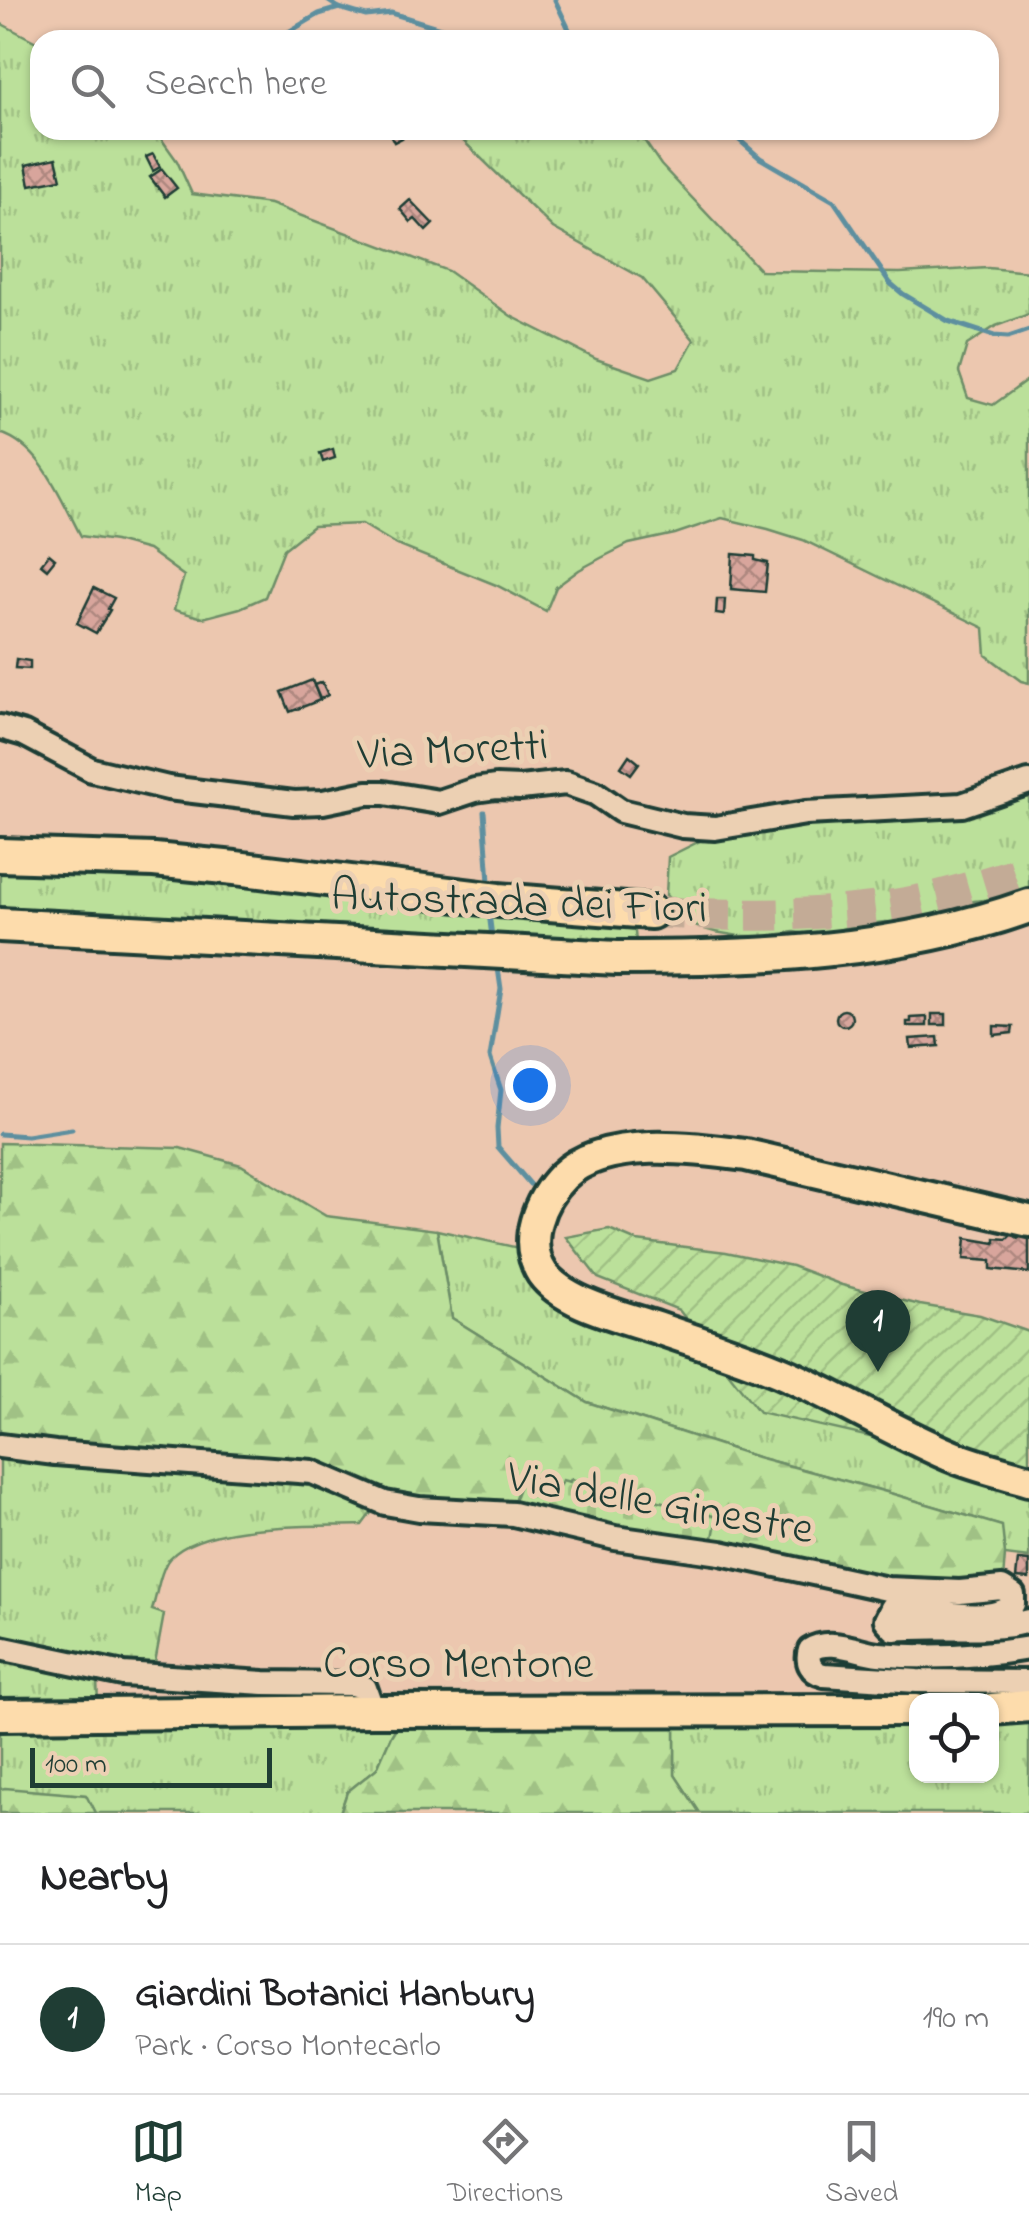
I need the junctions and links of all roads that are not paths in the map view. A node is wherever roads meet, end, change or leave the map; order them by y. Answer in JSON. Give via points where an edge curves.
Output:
{"nodes":[{"id":1,"x":0,"y":727,"type":"edge"},
{"id":2,"x":1029,"y":782,"type":"edge"},
{"id":3,"x":0,"y":855,"type":"edge"},
{"id":4,"x":1029,"y":906,"type":"edge"},
{"id":5,"x":651,"y":912,"type":"tunnel mouth"},
{"id":6,"x":0,"y":925,"type":"edge"},
{"id":7,"x":1029,"y":1221,"type":"edge"},
{"id":8,"x":0,"y":1446,"type":"edge"},
{"id":9,"x":1029,"y":1480,"type":"edge"},
{"id":10,"x":1029,"y":1621,"type":"edge"},
{"id":11,"x":0,"y":1648,"type":"edge"},
{"id":12,"x":1029,"y":1648,"type":"edge"},
{"id":13,"x":1029,"y":1682,"type":"edge"},
{"id":14,"x":1029,"y":1706,"type":"edge"},
{"id":15,"x":999,"y":1709,"type":"edge"},
{"id":16,"x":909,"y":1710,"type":"edge"},
{"id":17,"x":373,"y":1711,"type":"junction"},
{"id":18,"x":0,"y":1715,"type":"edge"}],
"edges":[{"from":1,"to":2,"type":"street","name":"Via Moretti","via":[[92,770],[168,788],[294,803],[367,793],[439,802],[486,789],[566,784],[621,811],[715,828],[806,813],[962,805]]},
{"from":3,"to":5,"type":"highway","name":"Autostrada dei Fiori","via":[[154,860]]},
{"from":4,"to":6,"type":"highway","name":"Autostrada dei Fiori","via":[[935,934],[863,946],[708,958]]},
{"from":7,"to":9,"type":"main road","via":[[731,1153],[634,1150],[573,1167],[539,1211],[533,1245],[542,1272],[563,1293],[757,1362],[952,1456]]},
{"from":8,"to":10,"type":"street","name":"Via delle Ginestre","via":[[312,1472],[386,1503],[420,1509],[513,1514],[887,1589],[1002,1588],[1013,1595],[1010,1608],[987,1614],[892,1608],[886,1620],[894,1629]]},
{"from":11,"to":17,"type":"street","via":[[123,1674],[352,1684],[365,1688]]},
{"from":12,"to":13,"type":"street","via":[[941,1657],[824,1644],[808,1656],[810,1667],[824,1675]]},
{"from":14,"to":15,"type":"main road"},
{"from":16,"to":17,"type":"main road","name":"Corso Mentone"},
{"from":17,"to":18,"type":"main road","name":"Corso Mentone"}]}
